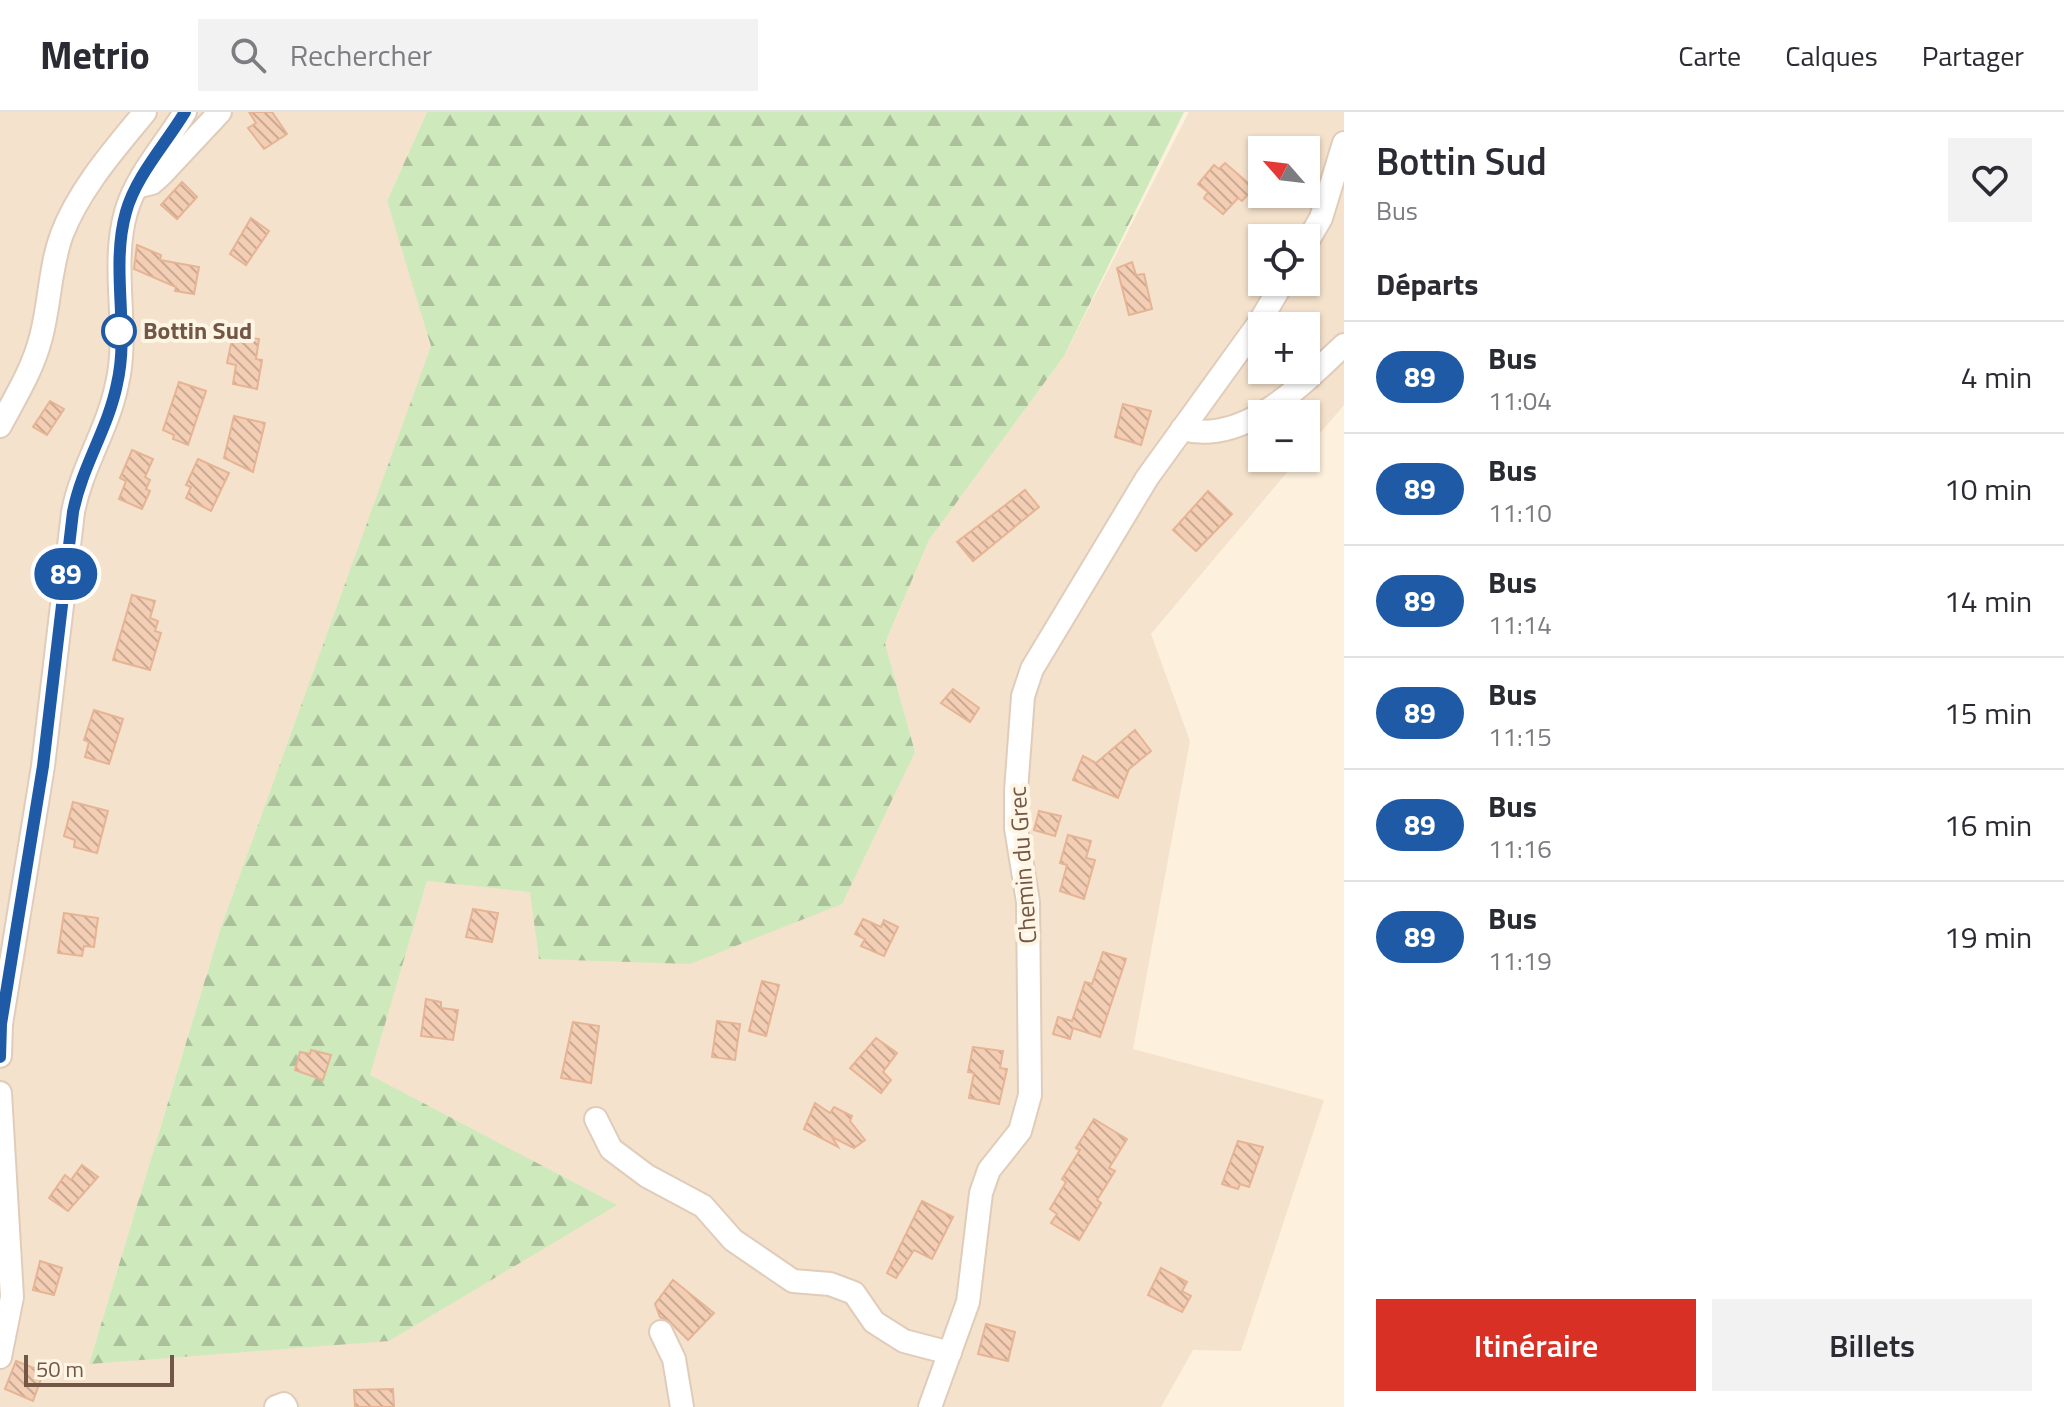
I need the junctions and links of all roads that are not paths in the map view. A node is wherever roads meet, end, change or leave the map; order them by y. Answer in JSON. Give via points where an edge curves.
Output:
{"nodes":[{"id":1,"x":145,"y":112,"type":"edge"},
{"id":2,"x":185,"y":112,"type":"edge"},
{"id":3,"x":220,"y":112,"type":"edge"},
{"id":4,"x":1344,"y":143,"type":"edge"},
{"id":5,"x":136,"y":186,"type":"junction"},
{"id":6,"x":1318,"y":224,"type":"edge"},
{"id":7,"x":1275,"y":296,"type":"edge"},
{"id":8,"x":1344,"y":345,"type":"edge"},
{"id":9,"x":0,"y":426,"type":"edge"},
{"id":10,"x":1182,"y":429,"type":"junction"},
{"id":11,"x":8,"y":940,"type":"edge"},
{"id":12,"x":0,"y":1056,"type":"edge"},
{"id":13,"x":0,"y":1093,"type":"edge"},
{"id":14,"x":596,"y":1119,"type":"dead end"},
{"id":15,"x":661,"y":1332,"type":"dead end"},
{"id":16,"x":950,"y":1353,"type":"junction"},
{"id":17,"x":0,"y":1357,"type":"edge"},
{"id":18,"x":276,"y":1407,"type":"edge"},
{"id":19,"x":286,"y":1407,"type":"edge"},
{"id":20,"x":682,"y":1407,"type":"edge"},
{"id":21,"x":930,"y":1407,"type":"edge"}],
"edges":[{"from":1,"to":9,"type":"street","via":[[70,214],[42,335],[30,371]]},
{"from":2,"to":5,"type":"street"},
{"from":3,"to":5,"type":"street","via":[[162,174]]},
{"from":4,"to":6,"type":"street"},
{"from":5,"to":11,"type":"street","via":[[120,245],[118,381],[111,410],[79,481],[21,909]]},
{"from":7,"to":10,"type":"street","name":"Chemin du Grec"},
{"from":8,"to":10,"type":"street","via":[[1293,393],[1247,422],[1200,434]]},
{"from":10,"to":16,"type":"street","name":"Chemin du Grec","via":[[1032,669],[1023,696],[1016,828],[1028,902],[1030,1095],[1020,1131],[989,1170],[981,1193],[968,1302]]},
{"from":11,"to":12,"type":"street"},
{"from":13,"to":17,"type":"street","via":[[12,1297]]},
{"from":14,"to":16,"type":"street","via":[[611,1149],[703,1206],[733,1240],[793,1281],[830,1284],[854,1293],[874,1322],[904,1341]]},
{"from":15,"to":20,"type":"street","via":[[674,1359]]},
{"from":16,"to":21,"type":"street","name":"Chemin du Grec"},
{"from":18,"to":19,"type":"street"}]}
